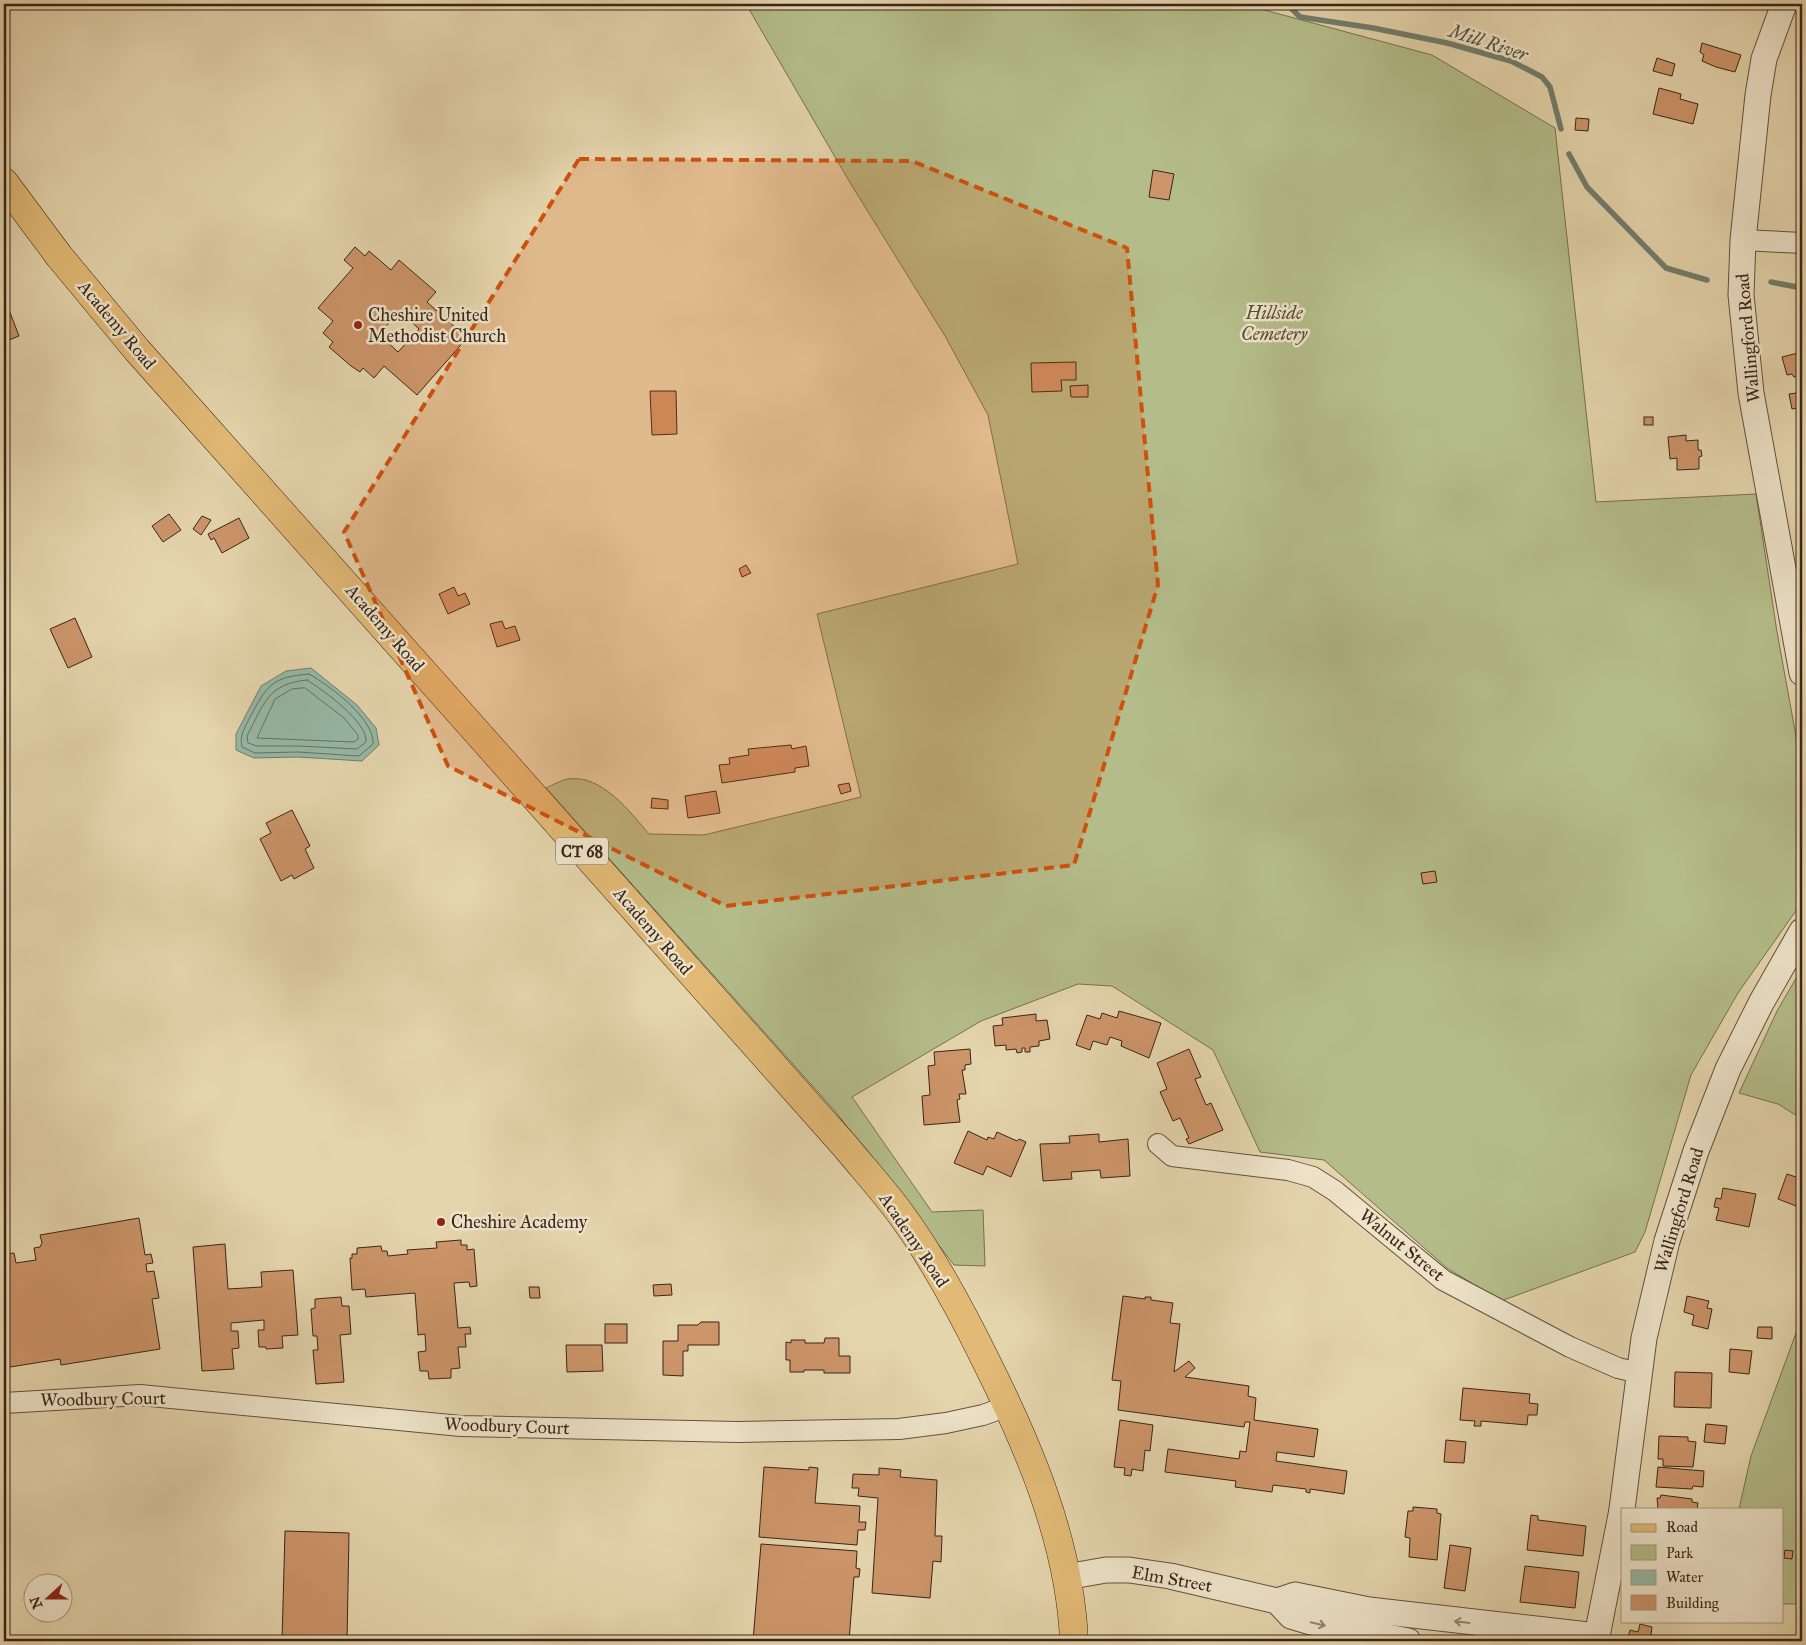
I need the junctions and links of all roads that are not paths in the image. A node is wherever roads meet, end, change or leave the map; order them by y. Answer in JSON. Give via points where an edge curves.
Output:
{"nodes":[{"id":1,"x":1784,"y":4,"type":"edge"},
{"id":2,"x":4,"y":182,"type":"edge"},
{"id":3,"x":1743,"y":240,"type":"junction"},
{"id":4,"x":1802,"y":244,"type":"edge"},
{"id":5,"x":1802,"y":673,"type":"edge"},
{"id":6,"x":1802,"y":931,"type":"edge"},
{"id":7,"x":1158,"y":1144,"type":"dead end"},
{"id":8,"x":1640,"y":1373,"type":"junction"},
{"id":9,"x":4,"y":1403,"type":"edge"},
{"id":10,"x":1008,"y":1406,"type":"junction"},
{"id":11,"x":1622,"y":1508,"type":"edge"},
{"id":12,"x":1621,"y":1514,"type":"edge"},
{"id":13,"x":1066,"y":1577,"type":"junction"},
{"id":14,"x":1367,"y":1622,"type":"junction"},
{"id":15,"x":1496,"y":1633,"type":"edge"},
{"id":16,"x":1597,"y":1639,"type":"edge"},
{"id":17,"x":1074,"y":1641,"type":"edge"},
{"id":18,"x":1408,"y":1641,"type":"edge"}],
"edges":[{"from":1,"to":3,"type":"street","name":"Wallingford Road","via":[[1762,68]]},
{"from":2,"to":10,"type":"main road","name":"Academy Road","number":"CT 68","via":[[59,256],[137,350],[878,1185],[921,1244],[961,1312]]},
{"from":3,"to":4,"type":"street"},
{"from":3,"to":5,"type":"street","name":"Wallingford Road","via":[[1741,295],[1751,393]]},
{"from":6,"to":8,"type":"street","name":"Wallingford Road","via":[[1728,1069],[1699,1143],[1655,1286]]},
{"from":7,"to":8,"type":"street","name":"Walnut Street","via":[[1172,1156],[1288,1170],[1313,1177],[1335,1191],[1443,1280],[1570,1347],[1618,1368]]},
{"from":8,"to":11,"type":"street","name":"Wallingford Road"},
{"from":9,"to":10,"type":"street","name":"Woodbury Court","via":[[140,1395],[461,1426],[738,1432],[899,1429],[955,1421]]},
{"from":10,"to":13,"type":"main road","name":"Academy Road","number":"CT 68","via":[[1036,1473]]},
{"from":12,"to":16,"type":"street","name":"Wallingford Road"},
{"from":13,"to":14,"type":"street","name":"Elm Street","via":[[1106,1570],[1129,1570],[1206,1583],[1277,1601],[1291,1616]]},
{"from":13,"to":17,"type":"main road","name":"Academy Road","number":"CT 68"},
{"from":15,"to":14,"type":"street","name":"Elm Street","one_way":true},
{"from":14,"to":18,"type":"street","name":"Elm Street"},
{"from":15,"to":16,"type":"street","name":"Elm Street"}]}
